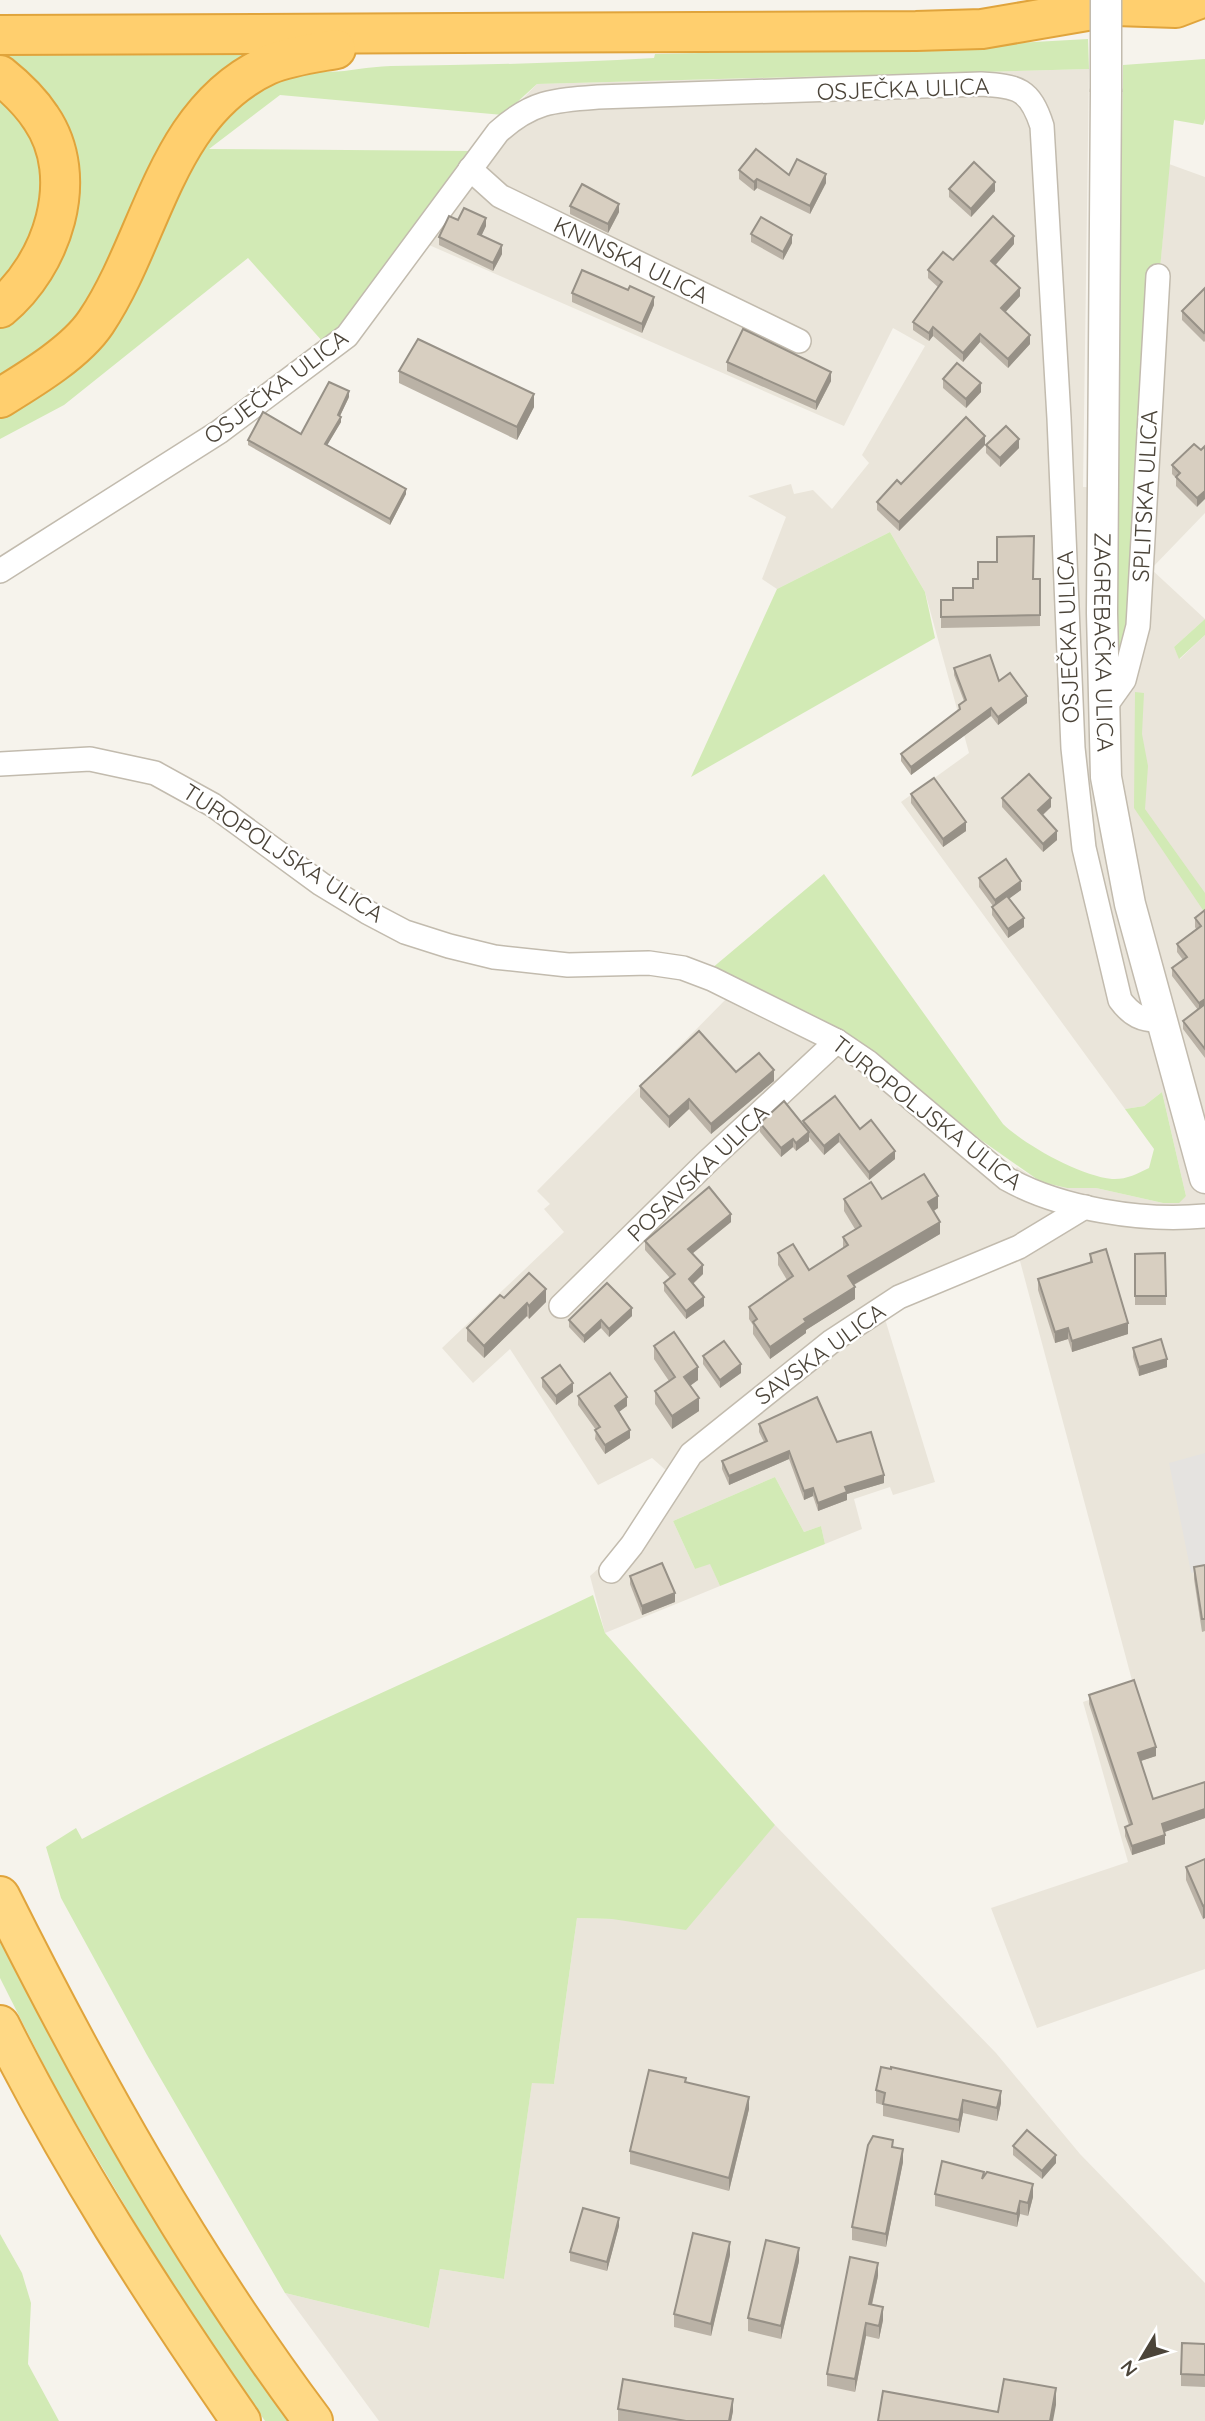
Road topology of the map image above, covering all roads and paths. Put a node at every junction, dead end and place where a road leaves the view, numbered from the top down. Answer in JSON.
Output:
{"nodes":[{"id":1,"x":1107,"y":0,"type":"edge"},
{"id":2,"x":1197,"y":0,"type":"edge"},
{"id":3,"x":371,"y":33,"type":"junction"},
{"id":4,"x":0,"y":35,"type":"edge"},
{"id":5,"x":0,"y":75,"type":"edge"},
{"id":6,"x":470,"y":169,"type":"junction"},
{"id":7,"x":1158,"y":276,"type":"dead end"},
{"id":8,"x":0,"y":308,"type":"edge"},
{"id":9,"x":799,"y":341,"type":"dead end"},
{"id":10,"x":0,"y":398,"type":"edge"},
{"id":11,"x":0,"y":571,"type":"edge"},
{"id":12,"x":1104,"y":708,"type":"junction"},
{"id":13,"x":0,"y":764,"type":"edge"},
{"id":14,"x":1161,"y":1020,"type":"junction"},
{"id":15,"x":837,"y":1041,"type":"junction"},
{"id":16,"x":1205,"y":1178,"type":"edge"},
{"id":17,"x":1085,"y":1207,"type":"junction"},
{"id":18,"x":1205,"y":1216,"type":"edge"},
{"id":19,"x":561,"y":1306,"type":"dead end"},
{"id":20,"x":611,"y":1571,"type":"dead end"},
{"id":21,"x":0,"y":1896,"type":"edge"},
{"id":22,"x":0,"y":2025,"type":"edge"},
{"id":23,"x":241,"y":2421,"type":"edge"},
{"id":24,"x":313,"y":2421,"type":"edge"}],
"edges":[{"from":1,"to":12,"type":"street","name":"ZAGREBAČKA ULICA","bridge":true},
{"from":2,"to":3,"type":"highway"},
{"from":3,"to":4,"type":"highway"},
{"from":3,"to":10,"type":"highway"},
{"from":5,"to":8,"type":"highway"},
{"from":6,"to":9,"type":"street","name":"KNINSKA ULICA"},
{"from":6,"to":11,"type":"street","name":"OSJEČKA ULICA"},
{"from":6,"to":14,"type":"street","name":"OSJEČKA ULICA"},
{"from":7,"to":12,"type":"street","name":"SPLITSKA ULICA"},
{"from":12,"to":14,"type":"street","name":"ZAGREBAČKA ULICA"},
{"from":13,"to":15,"type":"street","name":"TUROPOLJSKA ULICA"},
{"from":14,"to":16,"type":"street","name":"ZAGREBAČKA ULICA"},
{"from":15,"to":17,"type":"street","name":"TUROPOLJSKA ULICA"},
{"from":15,"to":19,"type":"street","name":"POSAVSKA ULICA"},
{"from":17,"to":18,"type":"street","name":"TUROPOLJSKA ULICA"},
{"from":17,"to":20,"type":"street","name":"SAVSKA ULICA"},
{"from":21,"to":24,"type":"highway"},
{"from":22,"to":23,"type":"highway"}]}
